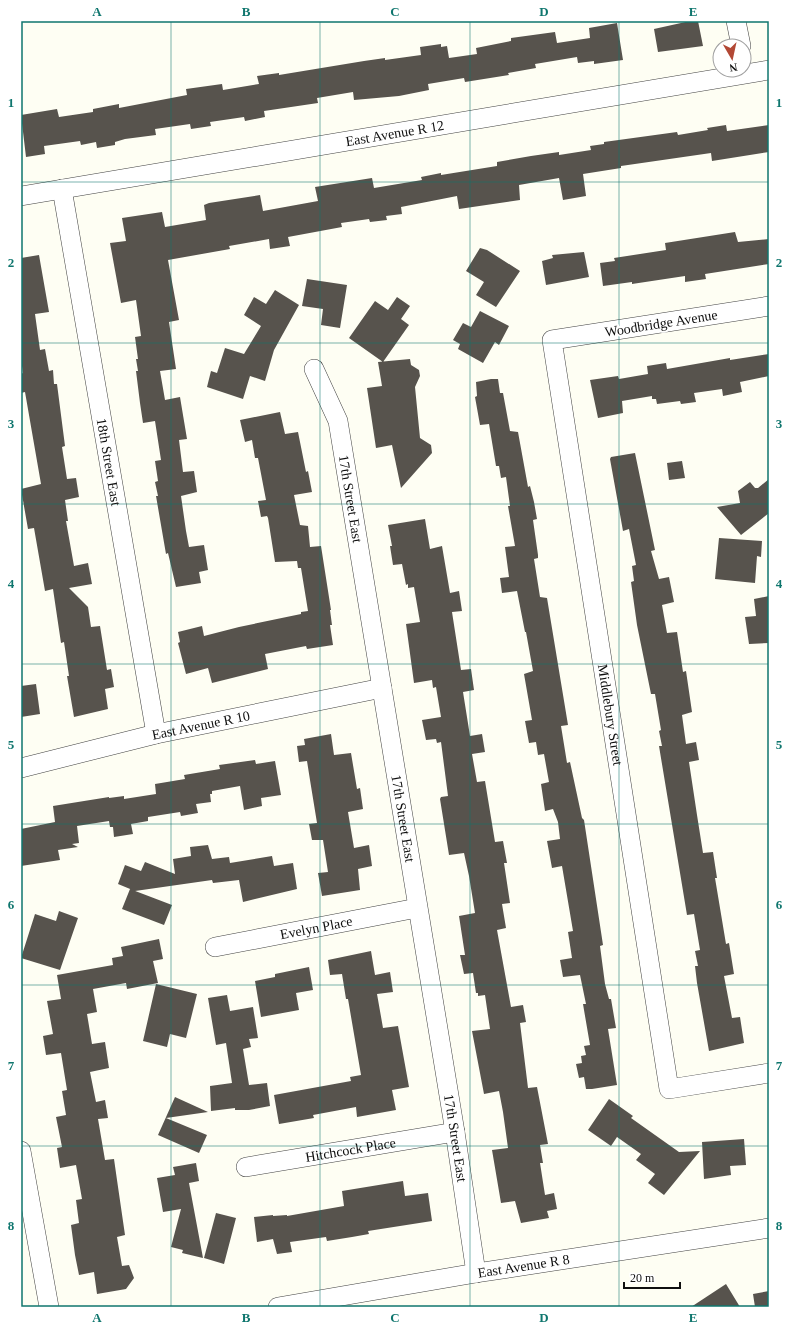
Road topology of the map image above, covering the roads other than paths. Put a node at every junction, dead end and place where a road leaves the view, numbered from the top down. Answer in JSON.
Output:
{"nodes":[{"id":1,"x":736,"y":21,"type":"edge"},
{"id":2,"x":739,"y":38,"type":"edge"},
{"id":3,"x":752,"y":68,"type":"edge"},
{"id":4,"x":769,"y":70,"type":"edge"},
{"id":5,"x":712,"y":73,"type":"edge"},
{"id":6,"x":62,"y":189,"type":"junction"},
{"id":7,"x":21,"y":196,"type":"edge"},
{"id":8,"x":769,"y":306,"type":"edge"},
{"id":9,"x":552,"y":340,"type":"joint"},
{"id":10,"x":314,"y":369,"type":"dead end"},
{"id":11,"x":382,"y":688,"type":"junction"},
{"id":12,"x":156,"y":734,"type":"junction"},
{"id":13,"x":21,"y":768,"type":"edge"},
{"id":14,"x":417,"y":908,"type":"junction"},
{"id":15,"x":215,"y":947,"type":"dead end"},
{"id":16,"x":769,"y":1073,"type":"edge"},
{"id":17,"x":455,"y":1132,"type":"junction"},
{"id":18,"x":21,"y":1151,"type":"edge"},
{"id":19,"x":246,"y":1167,"type":"dead end"},
{"id":20,"x":769,"y":1228,"type":"edge"},
{"id":21,"x":476,"y":1273,"type":"junction"},
{"id":22,"x":49,"y":1307,"type":"edge"},
{"id":23,"x":278,"y":1307,"type":"edge"}],
"edges":[{"from":1,"to":2,"type":"street"},
{"from":3,"to":4,"type":"street","name":"East Avenue R 12"},
{"from":5,"to":6,"type":"street","name":"East Avenue R 12"},
{"from":6,"to":7,"type":"street","name":"East Avenue R 12"},
{"from":6,"to":12,"type":"street","name":"18th Street East"},
{"from":8,"to":9,"type":"street","name":"Woodbridge Avenue"},
{"from":9,"to":16,"type":"street","name":"Middlebury Street"},
{"from":10,"to":11,"type":"street","name":"17th Street East"},
{"from":11,"to":12,"type":"street","name":"East Avenue R 10"},
{"from":11,"to":14,"type":"street","name":"17th Street East"},
{"from":12,"to":13,"type":"street","name":"East Avenue R 10"},
{"from":14,"to":15,"type":"street","name":"Evelyn Place"},
{"from":14,"to":17,"type":"street","name":"17th Street East"},
{"from":17,"to":19,"type":"street","name":"Hitchcock Place"},
{"from":17,"to":21,"type":"street","name":"17th Street East"},
{"from":18,"to":22,"type":"street"},
{"from":20,"to":21,"type":"street","name":"East Avenue R 8"},
{"from":21,"to":23,"type":"street","name":"East Avenue R 8"}]}
